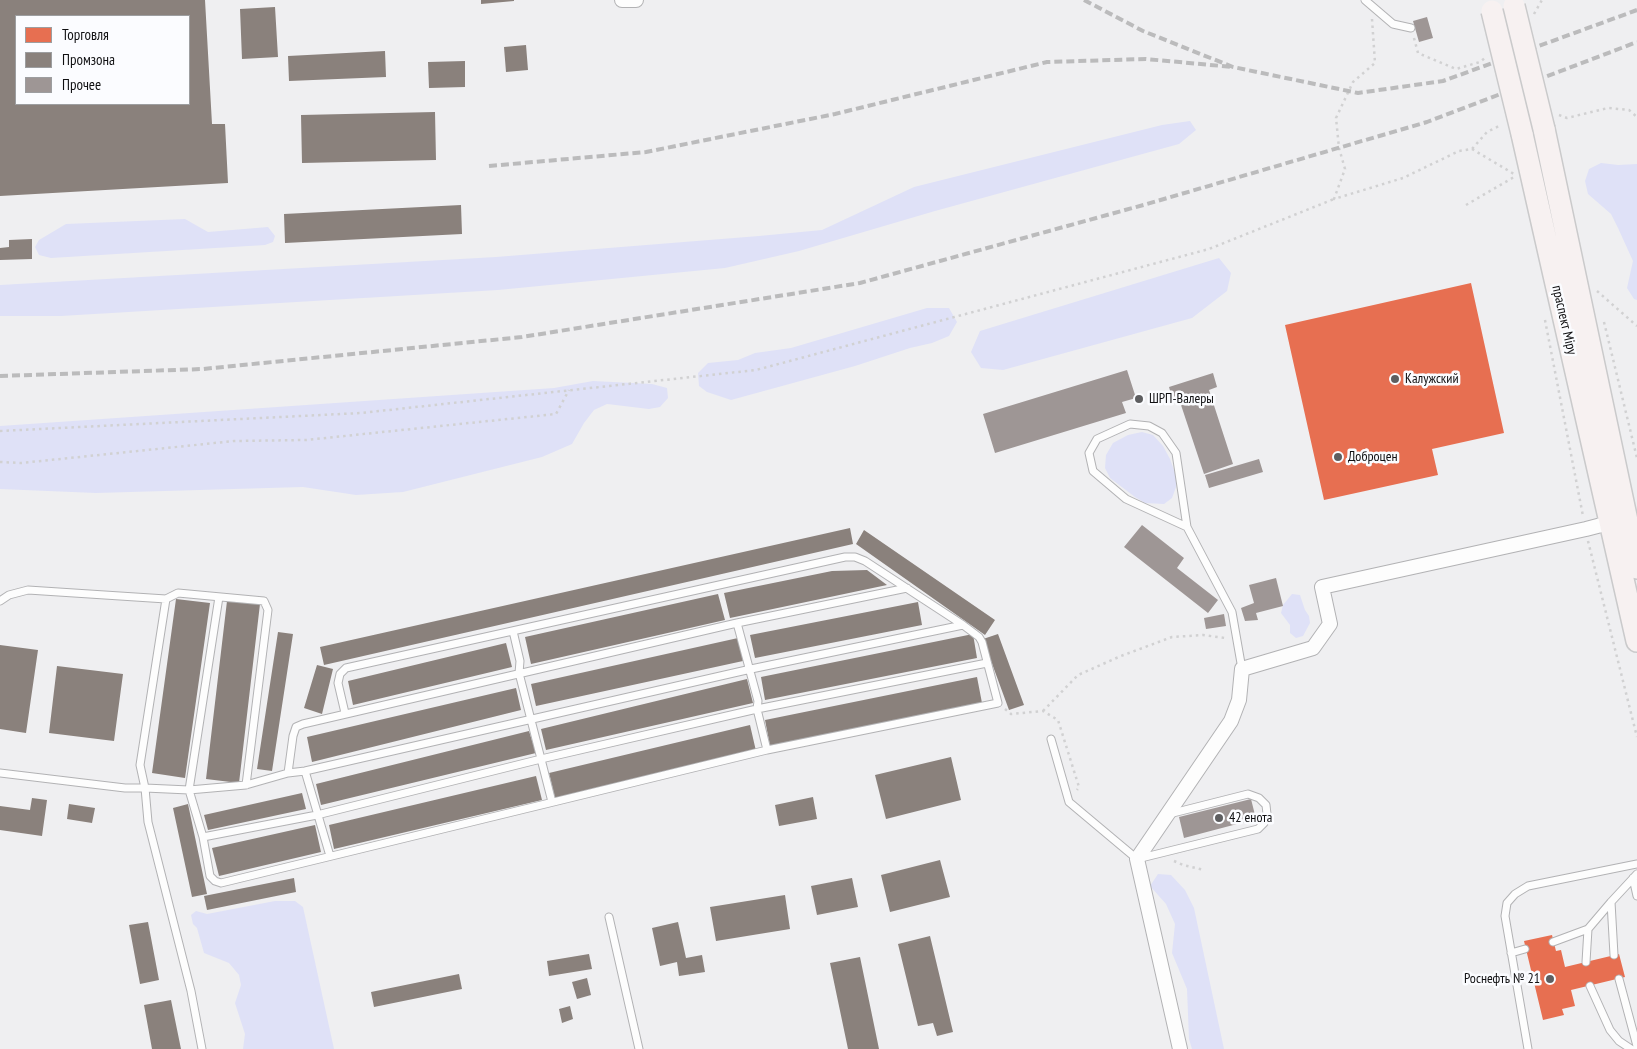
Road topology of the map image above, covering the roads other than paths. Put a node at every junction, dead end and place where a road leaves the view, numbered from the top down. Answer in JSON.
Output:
{"nodes":[{"id":1,"x":622,"y":0,"type":"edge"},
{"id":2,"x":636,"y":0,"type":"edge"},
{"id":3,"x":1368,"y":2,"type":"edge"},
{"id":4,"x":1491,"y":6,"type":"edge"},
{"id":5,"x":1520,"y":8,"type":"edge"},
{"id":6,"x":1411,"y":28,"type":"road end"},
{"id":7,"x":1609,"y":523,"type":"junction"},
{"id":8,"x":1188,"y":527,"type":"junction"},
{"id":9,"x":1637,"y":568,"type":"edge"},
{"id":10,"x":907,"y":588,"type":"junction"},
{"id":11,"x":219,"y":597,"type":"junction"},
{"id":12,"x":166,"y":599,"type":"junction"},
{"id":13,"x":0,"y":601,"type":"edge"},
{"id":14,"x":737,"y":623,"type":"junction"},
{"id":15,"x":963,"y":625,"type":"junction"},
{"id":16,"x":513,"y":630,"type":"junction"},
{"id":17,"x":1637,"y":641,"type":"edge"},
{"id":18,"x":987,"y":663,"type":"junction"},
{"id":19,"x":750,"y":669,"type":"junction"},
{"id":20,"x":1242,"y":669,"type":"junction"},
{"id":21,"x":519,"y":673,"type":"junction"},
{"id":22,"x":757,"y":709,"type":"junction"},
{"id":23,"x":345,"y":713,"type":"junction"},
{"id":24,"x":530,"y":719,"type":"junction"},
{"id":25,"x":1051,"y":739,"type":"dead end"},
{"id":26,"x":767,"y":750,"type":"junction"},
{"id":27,"x":541,"y":760,"type":"junction"},
{"id":28,"x":305,"y":771,"type":"junction"},
{"id":29,"x":0,"y":773,"type":"edge"},
{"id":30,"x":288,"y":773,"type":"junction"},
{"id":31,"x":246,"y":785,"type":"junction"},
{"id":32,"x":144,"y":788,"type":"junction"},
{"id":33,"x":190,"y":790,"type":"junction"},
{"id":34,"x":552,"y":802,"type":"junction"},
{"id":35,"x":317,"y":815,"type":"junction"},
{"id":36,"x":1166,"y":815,"type":"junction"},
{"id":37,"x":203,"y":837,"type":"junction"},
{"id":38,"x":330,"y":856,"type":"junction"},
{"id":39,"x":1137,"y":859,"type":"junction"},
{"id":40,"x":1637,"y":864,"type":"edge"},
{"id":41,"x":1635,"y":876,"type":"edge"},
{"id":42,"x":1637,"y":896,"type":"edge"},
{"id":43,"x":1610,"y":902,"type":"junction"},
{"id":44,"x":609,"y":917,"type":"dead end"},
{"id":45,"x":1588,"y":929,"type":"junction"},
{"id":46,"x":1553,"y":942,"type":"dead end"},
{"id":47,"x":1526,"y":949,"type":"dead end"},
{"id":48,"x":1511,"y":953,"type":"junction"},
{"id":49,"x":1614,"y":955,"type":"dead end"},
{"id":50,"x":1586,"y":962,"type":"dead end"},
{"id":51,"x":1619,"y":979,"type":"dead end"},
{"id":52,"x":1590,"y":986,"type":"dead end"},
{"id":53,"x":1637,"y":1046,"type":"edge"},
{"id":54,"x":202,"y":1049,"type":"edge"},
{"id":55,"x":639,"y":1049,"type":"edge"},
{"id":56,"x":1180,"y":1049,"type":"edge"},
{"id":57,"x":1528,"y":1049,"type":"edge"},
{"id":58,"x":1631,"y":1049,"type":"edge"}],
"edges":[{"from":1,"to":2,"type":"street"},
{"from":3,"to":6,"type":"lane"},
{"from":4,"to":7,"type":"main road","name":"праспект Міру","bridge":true},
{"from":5,"to":9,"type":"main road","name":"праспект Міру","bridge":true},
{"from":7,"to":17,"type":"main road","name":"праспект Міру"},
{"from":7,"to":20,"type":"street"},
{"from":8,"to":8,"type":"lane"},
{"from":8,"to":20,"type":"lane"},
{"from":10,"to":14,"type":"lane"},
{"from":10,"to":15,"type":"lane"},
{"from":10,"to":16,"type":"lane"},
{"from":11,"to":12,"type":"lane"},
{"from":11,"to":31,"type":"lane"},
{"from":11,"to":33,"type":"lane"},
{"from":12,"to":13,"type":"lane"},
{"from":12,"to":32,"type":"lane"},
{"from":14,"to":19,"type":"lane"},
{"from":14,"to":21,"type":"lane"},
{"from":15,"to":18,"type":"lane"},
{"from":15,"to":19,"type":"lane"},
{"from":16,"to":21,"type":"lane"},
{"from":16,"to":23,"type":"lane"},
{"from":18,"to":22,"type":"lane"},
{"from":18,"to":26,"type":"lane"},
{"from":19,"to":22,"type":"lane"},
{"from":19,"to":24,"type":"lane"},
{"from":20,"to":36,"type":"street"},
{"from":21,"to":23,"type":"lane"},
{"from":21,"to":24,"type":"lane"},
{"from":22,"to":26,"type":"lane"},
{"from":22,"to":27,"type":"lane"},
{"from":23,"to":30,"type":"lane"},
{"from":24,"to":27,"type":"lane"},
{"from":24,"to":28,"type":"lane"},
{"from":25,"to":39,"type":"lane"},
{"from":26,"to":34,"type":"lane"},
{"from":27,"to":34,"type":"lane"},
{"from":27,"to":35,"type":"lane"},
{"from":28,"to":30,"type":"lane"},
{"from":28,"to":35,"type":"lane"},
{"from":29,"to":32,"type":"lane"},
{"from":30,"to":31,"type":"lane"},
{"from":31,"to":33,"type":"lane"},
{"from":32,"to":33,"type":"lane"},
{"from":32,"to":54,"type":"lane"},
{"from":33,"to":37,"type":"lane"},
{"from":34,"to":38,"type":"lane"},
{"from":35,"to":37,"type":"lane"},
{"from":35,"to":38,"type":"lane"},
{"from":36,"to":39,"type":"street"},
{"from":36,"to":39,"type":"lane"},
{"from":37,"to":38,"type":"lane"},
{"from":39,"to":56,"type":"street"},
{"from":40,"to":48,"type":"lane"},
{"from":41,"to":42,"type":"lane"},
{"from":41,"to":43,"type":"lane"},
{"from":43,"to":45,"type":"lane"},
{"from":43,"to":49,"type":"lane"},
{"from":44,"to":55,"type":"lane"},
{"from":45,"to":46,"type":"lane"},
{"from":45,"to":50,"type":"lane"},
{"from":47,"to":48,"type":"lane"},
{"from":48,"to":57,"type":"lane"},
{"from":51,"to":53,"type":"lane"},
{"from":52,"to":58,"type":"lane"}]}
